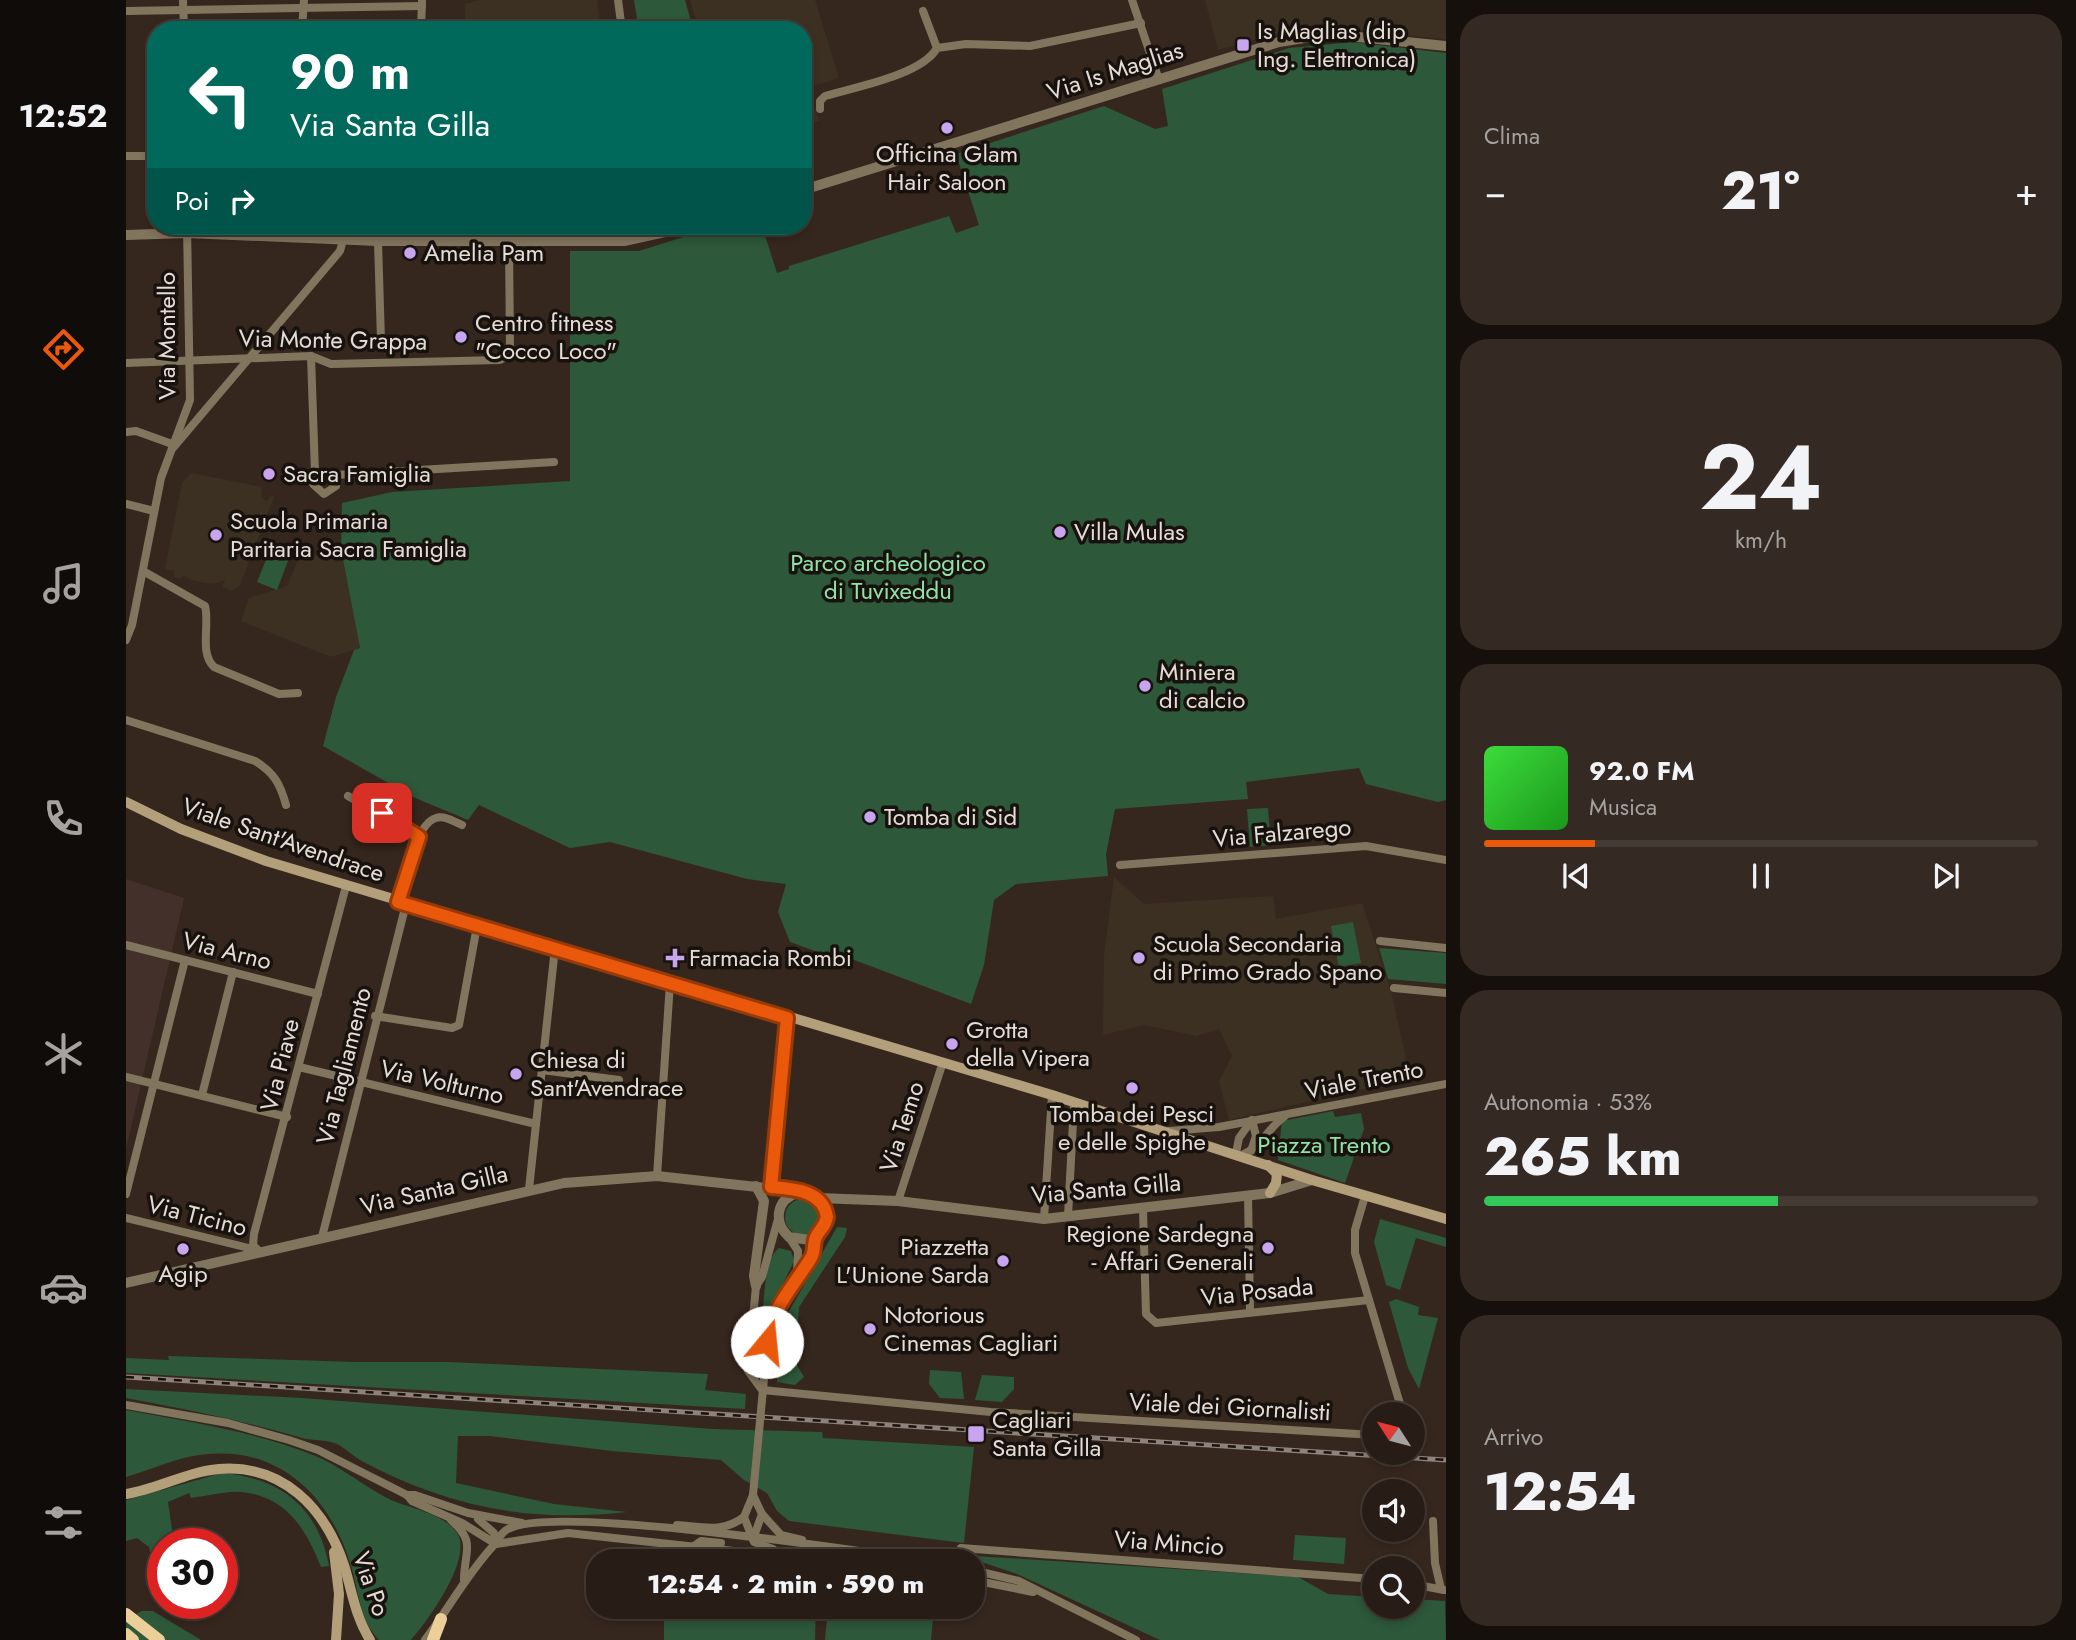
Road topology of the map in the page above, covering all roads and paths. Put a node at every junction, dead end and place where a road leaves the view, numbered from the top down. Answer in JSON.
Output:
{"nodes":[{"id":1,"x":304,"y":0,"type":"edge"},
{"id":2,"x":618,"y":0,"type":"edge"},
{"id":3,"x":1132,"y":0,"type":"edge"},
{"id":4,"x":422,"y":3,"type":"edge"},
{"id":5,"x":184,"y":5,"type":"edge"},
{"id":6,"x":303,"y":10,"type":"junction"},
{"id":7,"x":126,"y":11,"type":"edge"},
{"id":8,"x":923,"y":11,"type":"dead end"},
{"id":9,"x":302,"y":21,"type":"edge"},
{"id":10,"x":421,"y":21,"type":"edge"},
{"id":11,"x":621,"y":21,"type":"edge"},
{"id":12,"x":1141,"y":23,"type":"junction"},
{"id":13,"x":1446,"y":46,"type":"edge"},
{"id":14,"x":937,"y":48,"type":"junction"},
{"id":15,"x":1159,"y":80,"type":"junction"},
{"id":16,"x":820,"y":109,"type":"dead end"},
{"id":17,"x":126,"y":156,"type":"edge"},
{"id":18,"x":147,"y":156,"type":"edge"},
{"id":19,"x":812,"y":187,"type":"edge"},
{"id":20,"x":147,"y":233,"type":"edge"},
{"id":21,"x":126,"y":235,"type":"edge"},
{"id":22,"x":187,"y":235,"type":"edge"},
{"id":23,"x":272,"y":235,"type":"edge"},
{"id":24,"x":532,"y":235,"type":"edge"},
{"id":25,"x":654,"y":235,"type":"edge"},
{"id":26,"x":343,"y":240,"type":"junction"},
{"id":27,"x":378,"y":241,"type":"junction"},
{"id":28,"x":532,"y":241,"type":"junction"},
{"id":29,"x":509,"y":242,"type":"junction"},
{"id":30,"x":381,"y":341,"type":"dead end"},
{"id":31,"x":311,"y":356,"type":"junction"},
{"id":32,"x":253,"y":357,"type":"junction"},
{"id":33,"x":187,"y":359,"type":"junction"},
{"id":34,"x":126,"y":363,"type":"edge"},
{"id":35,"x":126,"y":432,"type":"edge"},
{"id":36,"x":171,"y":447,"type":"junction"},
{"id":37,"x":554,"y":462,"type":"dead end"},
{"id":38,"x":315,"y":473,"type":"junction"},
{"id":39,"x":336,"y":475,"type":"junction"},
{"id":40,"x":126,"y":504,"type":"edge"},
{"id":41,"x":154,"y":511,"type":"junction"},
{"id":42,"x":143,"y":571,"type":"junction"},
{"id":43,"x":126,"y":640,"type":"edge"},
{"id":44,"x":298,"y":693,"type":"dead end"},
{"id":45,"x":126,"y":720,"type":"edge"},
{"id":46,"x":348,"y":796,"type":"dead end"},
{"id":47,"x":126,"y":802,"type":"edge"},
{"id":48,"x":286,"y":804,"type":"dead end"},
{"id":49,"x":462,"y":825,"type":"dead end"},
{"id":50,"x":419,"y":837,"type":"junction"},
{"id":51,"x":1446,"y":860,"type":"edge"},
{"id":52,"x":1120,"y":864,"type":"dead end"},
{"id":53,"x":346,"y":886,"type":"junction"},
{"id":54,"x":402,"y":903,"type":"junction"},
{"id":55,"x":477,"y":926,"type":"junction"},
{"id":56,"x":1380,"y":941,"type":"dead end"},
{"id":57,"x":126,"y":945,"type":"edge"},
{"id":58,"x":555,"y":948,"type":"junction"},
{"id":59,"x":1446,"y":948,"type":"edge"},
{"id":60,"x":185,"y":960,"type":"junction"},
{"id":61,"x":233,"y":972,"type":"junction"},
{"id":62,"x":670,"y":983,"type":"junction"},
{"id":63,"x":1394,"y":988,"type":"dead end"},
{"id":64,"x":1446,"y":993,"type":"edge"},
{"id":65,"x":318,"y":994,"type":"junction"},
{"id":66,"x":375,"y":1016,"type":"junction"},
{"id":67,"x":787,"y":1018,"type":"junction"},
{"id":68,"x":942,"y":1065,"type":"junction"},
{"id":69,"x":299,"y":1067,"type":"junction"},
{"id":70,"x":542,"y":1070,"type":"junction"},
{"id":71,"x":126,"y":1077,"type":"edge"},
{"id":72,"x":619,"y":1080,"type":"dead end"},
{"id":73,"x":358,"y":1082,"type":"junction"},
{"id":74,"x":154,"y":1083,"type":"junction"},
{"id":75,"x":1446,"y":1084,"type":"edge"},
{"id":76,"x":202,"y":1096,"type":"junction"},
{"id":77,"x":1052,"y":1096,"type":"junction"},
{"id":78,"x":1074,"y":1102,"type":"junction"},
{"id":79,"x":1288,"y":1114,"type":"junction"},
{"id":80,"x":287,"y":1117,"type":"junction"},
{"id":81,"x":1252,"y":1120,"type":"junction"},
{"id":82,"x":536,"y":1124,"type":"junction"},
{"id":83,"x":1169,"y":1131,"type":"junction"},
{"id":84,"x":1243,"y":1153,"type":"junction"},
{"id":85,"x":1266,"y":1163,"type":"junction"},
{"id":86,"x":657,"y":1176,"type":"junction"},
{"id":87,"x":1312,"y":1180,"type":"junction"},
{"id":88,"x":756,"y":1186,"type":"junction"},
{"id":89,"x":771,"y":1187,"type":"junction"},
{"id":90,"x":529,"y":1189,"type":"junction"},
{"id":91,"x":803,"y":1192,"type":"junction"},
{"id":92,"x":1270,"y":1193,"type":"junction"},
{"id":93,"x":126,"y":1194,"type":"edge"},
{"id":94,"x":1248,"y":1195,"type":"junction"},
{"id":95,"x":1365,"y":1196,"type":"junction"},
{"id":96,"x":818,"y":1198,"type":"junction"},
{"id":97,"x":898,"y":1201,"type":"junction"},
{"id":98,"x":780,"y":1206,"type":"junction"},
{"id":99,"x":1143,"y":1209,"type":"junction"},
{"id":100,"x":1068,"y":1216,"type":"junction"},
{"id":101,"x":126,"y":1218,"type":"edge"},
{"id":102,"x":778,"y":1219,"type":"junction"},
{"id":103,"x":1044,"y":1219,"type":"junction"},
{"id":104,"x":1446,"y":1219,"type":"edge"},
{"id":105,"x":322,"y":1237,"type":"junction"},
{"id":106,"x":789,"y":1237,"type":"junction"},
{"id":107,"x":816,"y":1237,"type":"junction"},
{"id":108,"x":260,"y":1251,"type":"junction"},
{"id":109,"x":796,"y":1276,"type":"junction"},
{"id":110,"x":126,"y":1283,"type":"edge"},
{"id":111,"x":756,"y":1286,"type":"junction"},
{"id":112,"x":1369,"y":1300,"type":"junction"},
{"id":113,"x":1250,"y":1311,"type":"junction"},
{"id":114,"x":1399,"y":1402,"type":"edge"},
{"id":115,"x":126,"y":1405,"type":"edge"},
{"id":116,"x":1362,"y":1434,"type":"edge"},
{"id":117,"x":126,"y":1494,"type":"edge"},
{"id":118,"x":407,"y":1495,"type":"junction"},
{"id":119,"x":753,"y":1495,"type":"junction"},
{"id":120,"x":468,"y":1513,"type":"junction"},
{"id":121,"x":443,"y":1514,"type":"junction"},
{"id":122,"x":762,"y":1514,"type":"junction"},
{"id":123,"x":744,"y":1517,"type":"junction"},
{"id":124,"x":1433,"y":1521,"type":"dead end"},
{"id":125,"x":527,"y":1524,"type":"junction"},
{"id":126,"x":633,"y":1526,"type":"junction"},
{"id":127,"x":752,"y":1539,"type":"junction"},
{"id":128,"x":333,"y":1541,"type":"junction"},
{"id":129,"x":496,"y":1544,"type":"junction"},
{"id":130,"x":694,"y":1546,"type":"junction"},
{"id":131,"x":810,"y":1546,"type":"junction"},
{"id":132,"x":961,"y":1548,"type":"dead end"},
{"id":133,"x":721,"y":1549,"type":"edge"},
{"id":134,"x":774,"y":1549,"type":"edge"},
{"id":135,"x":833,"y":1549,"type":"edge"},
{"id":136,"x":985,"y":1573,"type":"edge"},
{"id":137,"x":1362,"y":1578,"type":"edge"},
{"id":138,"x":464,"y":1580,"type":"junction"},
{"id":139,"x":985,"y":1582,"type":"edge"},
{"id":140,"x":1425,"y":1587,"type":"edge"},
{"id":141,"x":1443,"y":1590,"type":"edge"},
{"id":142,"x":1043,"y":1594,"type":"junction"},
{"id":143,"x":126,"y":1614,"type":"edge"},
{"id":144,"x":441,"y":1619,"type":"junction"},
{"id":145,"x":126,"y":1634,"type":"edge"},
{"id":146,"x":133,"y":1640,"type":"edge"},
{"id":147,"x":159,"y":1640,"type":"edge"},
{"id":148,"x":335,"y":1640,"type":"edge"},
{"id":149,"x":370,"y":1640,"type":"edge"},
{"id":150,"x":425,"y":1640,"type":"edge"},
{"id":151,"x":433,"y":1640,"type":"edge"},
{"id":152,"x":1136,"y":1640,"type":"edge"}],
"edges":[{"from":1,"to":6,"type":"street"},
{"from":2,"to":11,"type":"street"},
{"from":3,"to":12,"type":"street"},
{"from":4,"to":6,"type":"street"},
{"from":4,"to":10,"type":"street"},
{"from":5,"to":6,"type":"street"},
{"from":5,"to":7,"type":"street"},
{"from":6,"to":9,"type":"street"},
{"from":8,"to":14,"type":"street"},
{"from":12,"to":14,"type":"street"},
{"from":12,"to":15,"type":"street"},
{"from":13,"to":15,"type":"street","name":"Via Is Maglias"},
{"from":14,"to":16,"type":"street"},
{"from":15,"to":19,"type":"street","name":"Via Is Maglias"},
{"from":17,"to":18,"type":"street"},
{"from":20,"to":21,"type":"street"},
{"from":22,"to":33,"type":"street","name":"Via Montello"},
{"from":23,"to":26,"type":"street"},
{"from":24,"to":28,"type":"street"},
{"from":25,"to":28,"type":"street"},
{"from":26,"to":27,"type":"street"},
{"from":26,"to":32,"type":"street"},
{"from":27,"to":29,"type":"street"},
{"from":27,"to":30,"type":"street"},
{"from":28,"to":29,"type":"street"},
{"from":29,"to":31,"type":"street","name":"Via Monte Grappa"},
{"from":31,"to":32,"type":"street","name":"Via Monte Grappa"},
{"from":31,"to":38,"type":"street"},
{"from":32,"to":33,"type":"street","name":"Via Monte Grappa"},
{"from":32,"to":36,"type":"street"},
{"from":33,"to":34,"type":"street","name":"Via Monte Grappa"},
{"from":33,"to":36,"type":"street","name":"Via Montello"},
{"from":35,"to":36,"type":"street"},
{"from":36,"to":41,"type":"street","name":"Via Montello"},
{"from":37,"to":39,"type":"street"},
{"from":38,"to":39,"type":"street"},
{"from":38,"to":39,"type":"street"},
{"from":40,"to":41,"type":"street"},
{"from":41,"to":42,"type":"street","name":"Via Montello"},
{"from":42,"to":43,"type":"street","name":"Via Montello"},
{"from":42,"to":44,"type":"street"},
{"from":45,"to":48,"type":"street"},
{"from":46,"to":50,"type":"street"},
{"from":47,"to":53,"type":"main road","name":"Viale Sant'Avendrace"},
{"from":49,"to":50,"type":"street"},
{"from":50,"to":54,"type":"street","name":"Via Tagliamento"},
{"from":51,"to":52,"type":"street","name":"Via Falzarego"},
{"from":53,"to":54,"type":"main road","name":"Viale Sant'Avendrace"},
{"from":53,"to":65,"type":"street","name":"Via Piave"},
{"from":54,"to":55,"type":"main road","name":"Viale Sant'Avendrace"},
{"from":54,"to":66,"type":"street","name":"Via Tagliamento"},
{"from":55,"to":58,"type":"main road","name":"Viale Sant'Avendrace"},
{"from":55,"to":66,"type":"street"},
{"from":56,"to":59,"type":"street"},
{"from":57,"to":60,"type":"street","name":"Via Arno"},
{"from":58,"to":62,"type":"main road","name":"Viale Sant'Avendrace"},
{"from":58,"to":70,"type":"street"},
{"from":60,"to":61,"type":"street","name":"Via Arno"},
{"from":60,"to":74,"type":"street"},
{"from":61,"to":65,"type":"street","name":"Via Arno"},
{"from":61,"to":76,"type":"street"},
{"from":62,"to":67,"type":"main road","name":"Viale Sant'Avendrace"},
{"from":62,"to":86,"type":"street"},
{"from":63,"to":64,"type":"street"},
{"from":65,"to":69,"type":"street","name":"Via Piave"},
{"from":66,"to":73,"type":"street","name":"Via Tagliamento"},
{"from":67,"to":68,"type":"main road","name":"Viale Sant'Avendrace"},
{"from":67,"to":89,"type":"street"},
{"from":68,"to":77,"type":"main road","name":"Viale Sant'Avendrace"},
{"from":68,"to":97,"type":"street","name":"Via Temo"},
{"from":69,"to":73,"type":"street","name":"Via Volturno"},
{"from":69,"to":80,"type":"street","name":"Via Piave"},
{"from":70,"to":72,"type":"street"},
{"from":70,"to":82,"type":"street"},
{"from":71,"to":74,"type":"street"},
{"from":73,"to":82,"type":"street","name":"Via Volturno"},
{"from":73,"to":105,"type":"street","name":"Via Tagliamento"},
{"from":74,"to":76,"type":"street"},
{"from":74,"to":93,"type":"street"},
{"from":75,"to":79,"type":"street","name":"Viale Trento"},
{"from":76,"to":80,"type":"street"},
{"from":77,"to":78,"type":"main road","name":"Viale Sant'Avendrace"},
{"from":77,"to":103,"type":"street"},
{"from":78,"to":83,"type":"main road","name":"Viale Sant'Avendrace"},
{"from":78,"to":100,"type":"street"},
{"from":79,"to":81,"type":"street","name":"Viale Trento"},
{"from":79,"to":84,"type":"street","name":"Viale Trento"},
{"from":80,"to":108,"type":"street","name":"Via Piave"},
{"from":81,"to":83,"type":"street","name":"Viale Trento"},
{"from":81,"to":84,"type":"street"},
{"from":81,"to":84,"type":"street"},
{"from":82,"to":90,"type":"street"},
{"from":83,"to":84,"type":"main road","name":"Viale Sant'Avendrace"},
{"from":84,"to":85,"type":"main road","name":"Viale Sant'Avendrace"},
{"from":85,"to":87,"type":"main road","name":"Viale Sant'Avendrace"},
{"from":85,"to":92,"type":"main road"},
{"from":86,"to":88,"type":"street","name":"Via Santa Gilla"},
{"from":86,"to":90,"type":"street","name":"Via Santa Gilla"},
{"from":87,"to":92,"type":"street","name":"Via Santa Gilla"},
{"from":87,"to":95,"type":"main road","name":"Viale Sant'Avendrace"},
{"from":88,"to":89,"type":"street","name":"Via Santa Gilla"},
{"from":88,"to":98,"type":"street"},
{"from":88,"to":111,"type":"street"},
{"from":89,"to":91,"type":"street","name":"Via Santa Gilla"},
{"from":90,"to":105,"type":"street","name":"Via Santa Gilla"},
{"from":91,"to":96,"type":"street","name":"Via Santa Gilla"},
{"from":91,"to":98,"type":"street"},
{"from":92,"to":94,"type":"street","name":"Via Santa Gilla"},
{"from":94,"to":99,"type":"street","name":"Via Santa Gilla"},
{"from":94,"to":113,"type":"street"},
{"from":95,"to":104,"type":"main road","name":"Viale Sant'Avendrace"},
{"from":95,"to":112,"type":"street"},
{"from":96,"to":97,"type":"street","name":"Via Santa Gilla"},
{"from":96,"to":107,"type":"street"},
{"from":97,"to":103,"type":"street","name":"Via Santa Gilla"},
{"from":98,"to":102,"type":"street"},
{"from":99,"to":100,"type":"street","name":"Via Santa Gilla"},
{"from":99,"to":113,"type":"street","name":"Via Posada"},
{"from":100,"to":103,"type":"street","name":"Via Santa Gilla"},
{"from":101,"to":108,"type":"street","name":"Via Ticino"},
{"from":102,"to":106,"type":"street"},
{"from":102,"to":111,"type":"street","name":"Viale dei Giornalisti"},
{"from":105,"to":108,"type":"street","name":"Via Santa Gilla"},
{"from":106,"to":107,"type":"street"},
{"from":106,"to":109,"type":"street"},
{"from":107,"to":109,"type":"street"},
{"from":108,"to":110,"type":"street","name":"Via Santa Gilla"},
{"from":109,"to":119,"type":"street","bridge":true},
{"from":111,"to":116,"type":"street","name":"Viale dei Giornalisti"},
{"from":112,"to":113,"type":"street","name":"Via Posada"},
{"from":112,"to":114,"type":"street"},
{"from":115,"to":118,"type":"street"},
{"from":117,"to":128,"type":"main road","name":"Via Po"},
{"from":118,"to":120,"type":"street"},
{"from":118,"to":121,"type":"street"},
{"from":119,"to":122,"type":"street"},
{"from":119,"to":123,"type":"street"},
{"from":120,"to":125,"type":"street"},
{"from":120,"to":129,"type":"street"},
{"from":121,"to":129,"type":"street"},
{"from":121,"to":138,"type":"street"},
{"from":122,"to":127,"type":"street"},
{"from":122,"to":131,"type":"street"},
{"from":123,"to":126,"type":"street"},
{"from":123,"to":127,"type":"street"},
{"from":124,"to":141,"type":"street"},
{"from":125,"to":126,"type":"street"},
{"from":125,"to":129,"type":"street"},
{"from":126,"to":127,"type":"street"},
{"from":127,"to":130,"type":"street"},
{"from":127,"to":131,"type":"street"},
{"from":127,"to":134,"type":"street"},
{"from":128,"to":148,"type":"main road","name":"Via Po"},
{"from":128,"to":149,"type":"main road","name":"Via Po"},
{"from":129,"to":130,"type":"street"},
{"from":129,"to":138,"type":"street"},
{"from":130,"to":133,"type":"street"},
{"from":131,"to":135,"type":"street"},
{"from":132,"to":137,"type":"street","name":"Via Mincio"},
{"from":136,"to":142,"type":"street"},
{"from":138,"to":144,"type":"street"},
{"from":139,"to":142,"type":"street"},
{"from":140,"to":141,"type":"street"},
{"from":142,"to":152,"type":"street"},
{"from":143,"to":147,"type":"highway"},
{"from":144,"to":150,"type":"street"},
{"from":144,"to":151,"type":"highway"},
{"from":145,"to":146,"type":"highway"}]}
